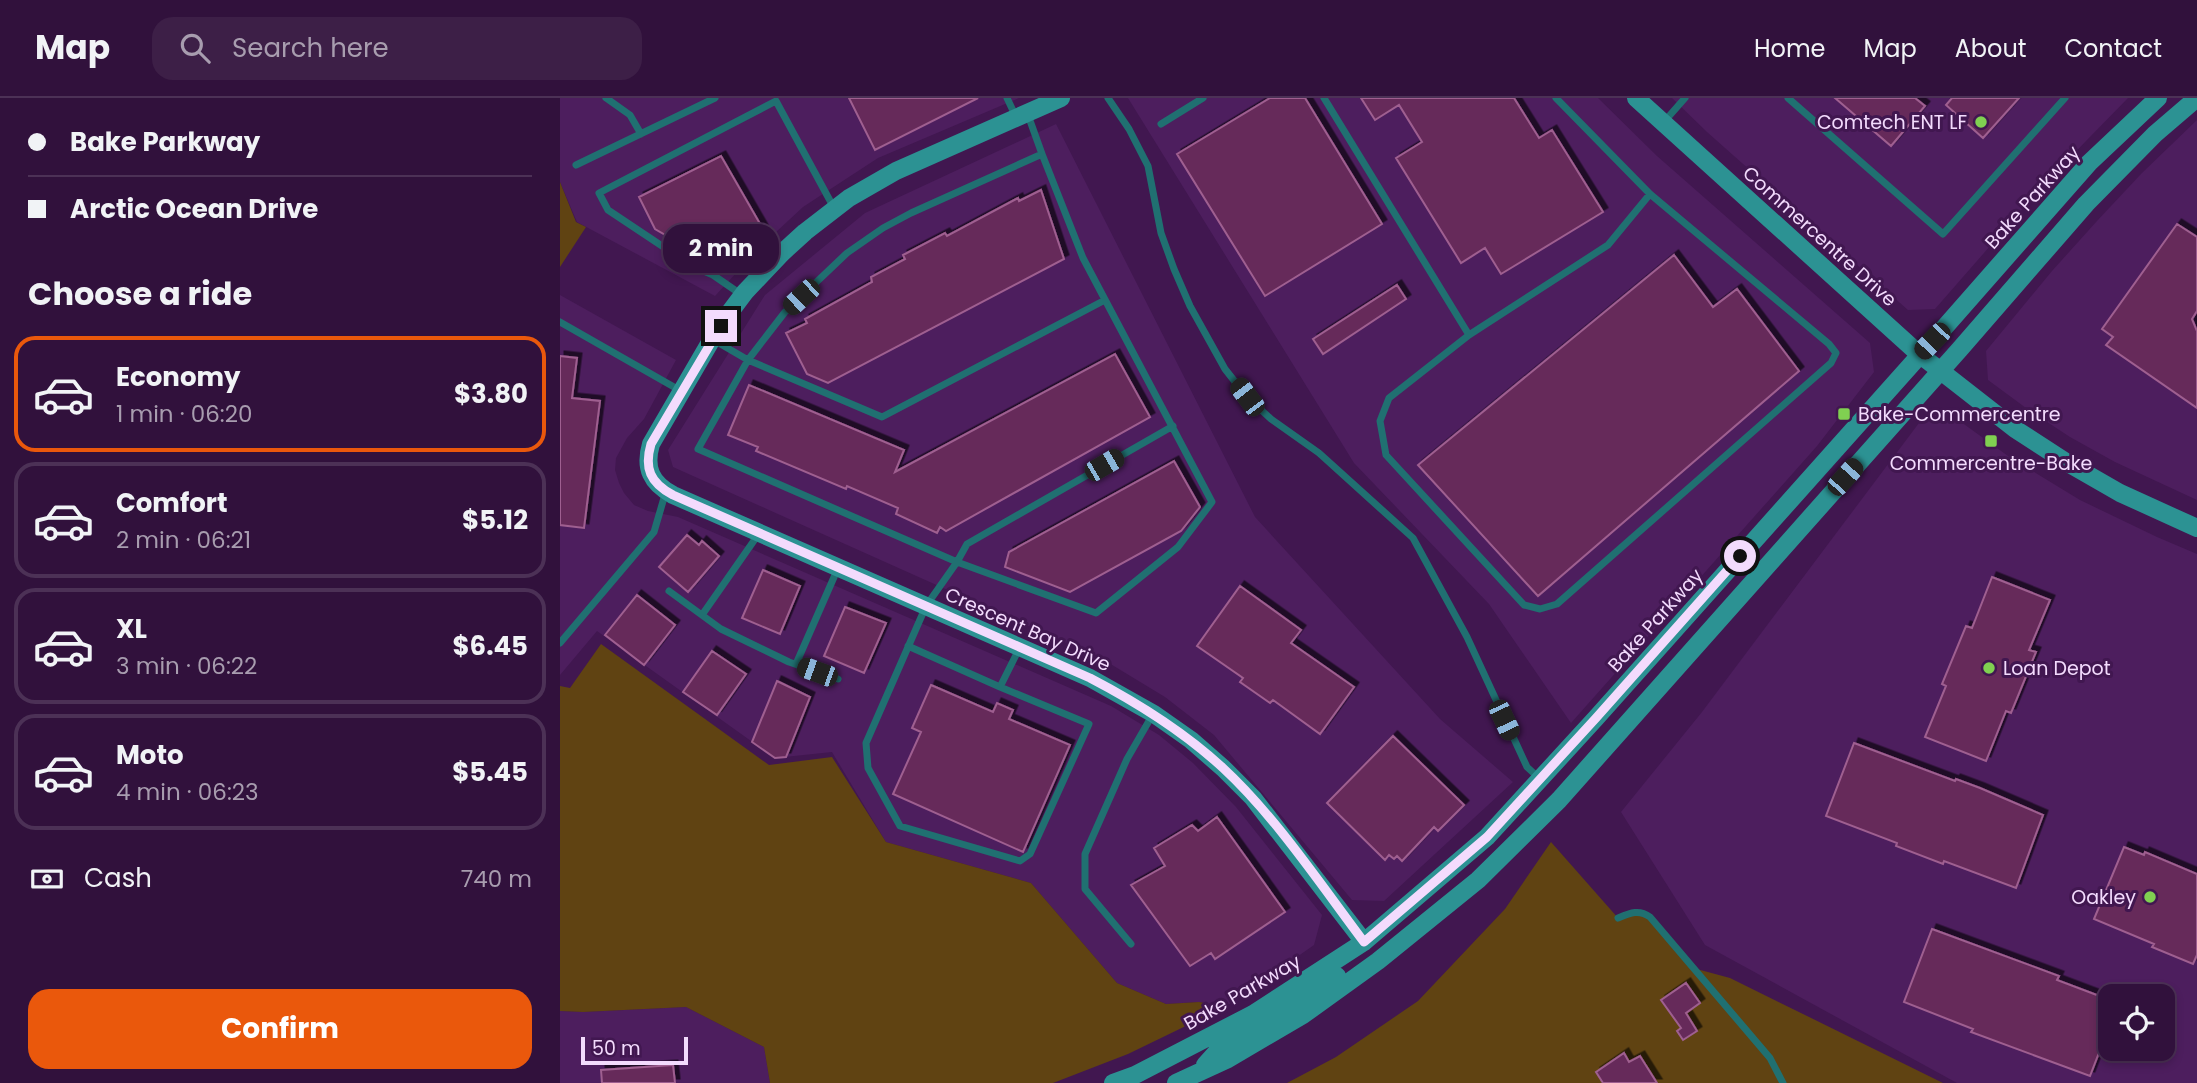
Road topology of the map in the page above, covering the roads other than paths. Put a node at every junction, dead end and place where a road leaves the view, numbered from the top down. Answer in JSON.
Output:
{"nodes":[{"id":1,"x":606,"y":98,"type":"edge"},
{"id":2,"x":715,"y":98,"type":"edge"},
{"id":3,"x":1007,"y":98,"type":"edge"},
{"id":4,"x":1061,"y":98,"type":"edge"},
{"id":5,"x":1108,"y":98,"type":"edge"},
{"id":6,"x":1203,"y":98,"type":"edge"},
{"id":7,"x":1324,"y":98,"type":"edge"},
{"id":8,"x":1556,"y":98,"type":"edge"},
{"id":9,"x":1685,"y":98,"type":"edge"},
{"id":10,"x":1787,"y":98,"type":"edge"},
{"id":11,"x":2064,"y":98,"type":"edge"},
{"id":12,"x":2158,"y":98,"type":"edge"},
{"id":13,"x":2197,"y":98,"type":"edge"},
{"id":14,"x":775,"y":100,"type":"edge"},
{"id":15,"x":1644,"y":101,"type":"edge"},
{"id":16,"x":1022,"y":115,"type":"junction"},
{"id":17,"x":1161,"y":124,"type":"dead end"},
{"id":18,"x":1662,"y":124,"type":"junction"},
{"id":19,"x":641,"y":134,"type":"junction"},
{"id":20,"x":1042,"y":154,"type":"junction"},
{"id":21,"x":576,"y":165,"type":"dead end"},
{"id":22,"x":1650,"y":194,"type":"junction"},
{"id":23,"x":835,"y":209,"type":"junction"},
{"id":24,"x":743,"y":295,"type":"junction"},
{"id":25,"x":1105,"y":300,"type":"junction"},
{"id":26,"x":560,"y":322,"type":"edge"},
{"id":27,"x":1469,"y":335,"type":"junction"},
{"id":28,"x":712,"y":339,"type":"junction"},
{"id":29,"x":1919,"y":354,"type":"junction"},
{"id":30,"x":748,"y":360,"type":"junction"},
{"id":31,"x":1940,"y":371,"type":"junction"},
{"id":32,"x":681,"y":392,"type":"junction"},
{"id":33,"x":1172,"y":426,"type":"junction"},
{"id":34,"x":670,"y":493,"type":"junction"},
{"id":35,"x":2197,"y":528,"type":"edge"},
{"id":36,"x":760,"y":532,"type":"junction"},
{"id":37,"x":957,"y":562,"type":"junction"},
{"id":38,"x":838,"y":567,"type":"junction"},
{"id":39,"x":669,"y":591,"type":"dead end"},
{"id":40,"x":926,"y":606,"type":"junction"},
{"id":41,"x":702,"y":615,"type":"junction"},
{"id":42,"x":560,"y":643,"type":"edge"},
{"id":43,"x":908,"y":646,"type":"junction"},
{"id":44,"x":1019,"y":647,"type":"junction"},
{"id":45,"x":796,"y":664,"type":"junction"},
{"id":46,"x":838,"y":680,"type":"dead end"},
{"id":47,"x":1000,"y":687,"type":"junction"},
{"id":48,"x":1154,"y":714,"type":"junction"},
{"id":49,"x":1540,"y":779,"type":"junction"},
{"id":50,"x":1618,"y":918,"type":"dead end"},
{"id":51,"x":1364,"y":942,"type":"junction"},
{"id":52,"x":1131,"y":944,"type":"dead end"},
{"id":53,"x":1199,"y":1072,"type":"junction"},
{"id":54,"x":1113,"y":1083,"type":"edge"},
{"id":55,"x":1176,"y":1083,"type":"edge"},
{"id":56,"x":1783,"y":1083,"type":"edge"}],
"edges":[{"from":1,"to":19,"type":"lane"},
{"from":2,"to":19,"type":"lane"},
{"from":3,"to":16,"type":"lane"},
{"from":4,"to":16,"type":"main road"},
{"from":5,"to":49,"type":"lane"},
{"from":6,"to":17,"type":"lane"},
{"from":7,"to":27,"type":"lane"},
{"from":8,"to":22,"type":"lane"},
{"from":9,"to":18,"type":"lane"},
{"from":10,"to":11,"type":"lane"},
{"from":12,"to":29,"type":"main road","name":"Bake Parkway"},
{"from":13,"to":31,"type":"main road"},
{"from":14,"to":23,"type":"lane"},
{"from":14,"to":24,"type":"lane"},
{"from":15,"to":18,"type":"main road","name":"Commercentre Drive"},
{"from":16,"to":20,"type":"lane"},
{"from":16,"to":23,"type":"main road"},
{"from":18,"to":29,"type":"main road","name":"Commercentre Drive"},
{"from":19,"to":21,"type":"lane"},
{"from":20,"to":25,"type":"lane"},
{"from":20,"to":30,"type":"lane"},
{"from":22,"to":27,"type":"lane"},
{"from":22,"to":27,"type":"lane"},
{"from":23,"to":24,"type":"main road"},
{"from":24,"to":28,"type":"main road"},
{"from":25,"to":30,"type":"lane"},
{"from":25,"to":33,"type":"lane"},
{"from":26,"to":32,"type":"lane"},
{"from":28,"to":30,"type":"lane"},
{"from":28,"to":32,"type":"main road"},
{"from":29,"to":31,"type":"main road","name":"Commercentre Drive"},
{"from":29,"to":49,"type":"main road","name":"Bake Parkway"},
{"from":30,"to":37,"type":"lane"},
{"from":31,"to":35,"type":"main road","name":"Commercentre Drive"},
{"from":31,"to":53,"type":"main road"},
{"from":32,"to":34,"type":"main road"},
{"from":33,"to":37,"type":"lane"},
{"from":33,"to":37,"type":"lane"},
{"from":34,"to":36,"type":"main road","name":"Crescent Bay Drive"},
{"from":34,"to":42,"type":"lane"},
{"from":36,"to":38,"type":"main road","name":"Crescent Bay Drive"},
{"from":36,"to":41,"type":"lane"},
{"from":37,"to":40,"type":"lane"},
{"from":38,"to":40,"type":"main road","name":"Crescent Bay Drive"},
{"from":38,"to":45,"type":"lane"},
{"from":39,"to":41,"type":"lane"},
{"from":40,"to":43,"type":"lane"},
{"from":40,"to":44,"type":"main road","name":"Crescent Bay Drive"},
{"from":41,"to":45,"type":"lane"},
{"from":43,"to":47,"type":"lane"},
{"from":43,"to":47,"type":"lane"},
{"from":44,"to":47,"type":"lane"},
{"from":44,"to":48,"type":"main road","name":"Crescent Bay Drive"},
{"from":45,"to":46,"type":"lane"},
{"from":48,"to":51,"type":"main road","name":"Crescent Bay Drive"},
{"from":48,"to":52,"type":"lane"},
{"from":49,"to":51,"type":"main road","name":"Bake Parkway"},
{"from":50,"to":56,"type":"lane"},
{"from":51,"to":53,"type":"main road"},
{"from":51,"to":54,"type":"main road","name":"Bake Parkway"},
{"from":53,"to":55,"type":"main road"}]}
